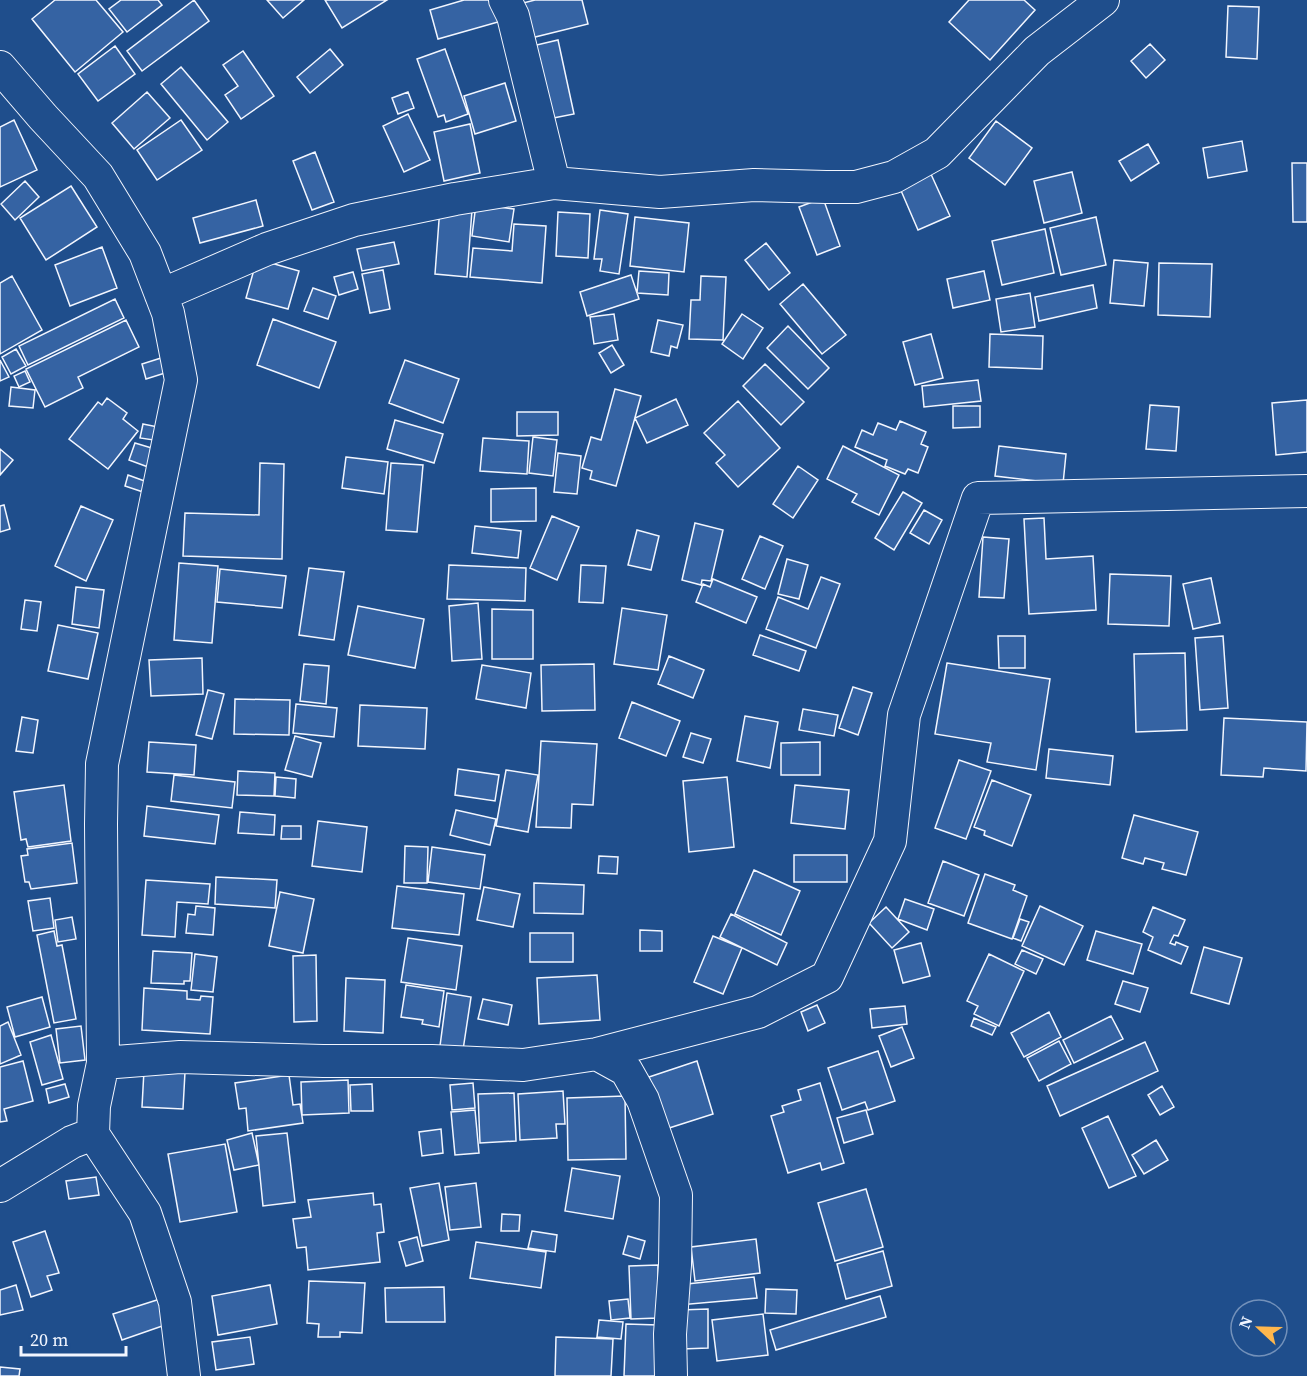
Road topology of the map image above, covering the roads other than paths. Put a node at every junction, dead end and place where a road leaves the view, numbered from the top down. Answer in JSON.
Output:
{"nodes":[{"id":1,"x":505,"y":0,"type":"edge"},
{"id":2,"x":1103,"y":0,"type":"edge"},
{"id":3,"x":0,"y":67,"type":"edge"},
{"id":4,"x":554,"y":183,"type":"junction"},
{"id":5,"x":161,"y":295,"type":"junction"},
{"id":6,"x":1307,"y":491,"type":"edge"},
{"id":7,"x":597,"y":1054,"type":"junction"},
{"id":8,"x":104,"y":1064,"type":"junction"},
{"id":9,"x":93,"y":1134,"type":"junction"},
{"id":10,"x":0,"y":1186,"type":"edge"},
{"id":11,"x":184,"y":1376,"type":"edge"},
{"id":12,"x":671,"y":1376,"type":"edge"}],
"edges":[{"from":1,"to":4,"type":"street"},
{"from":2,"to":4,"type":"street"},
{"from":3,"to":5,"type":"street"},
{"from":4,"to":5,"type":"street"},
{"from":5,"to":8,"type":"street"},
{"from":6,"to":7,"type":"street"},
{"from":7,"to":8,"type":"street"},
{"from":7,"to":12,"type":"street"},
{"from":8,"to":9,"type":"street"},
{"from":9,"to":10,"type":"street"},
{"from":9,"to":11,"type":"street"}]}
